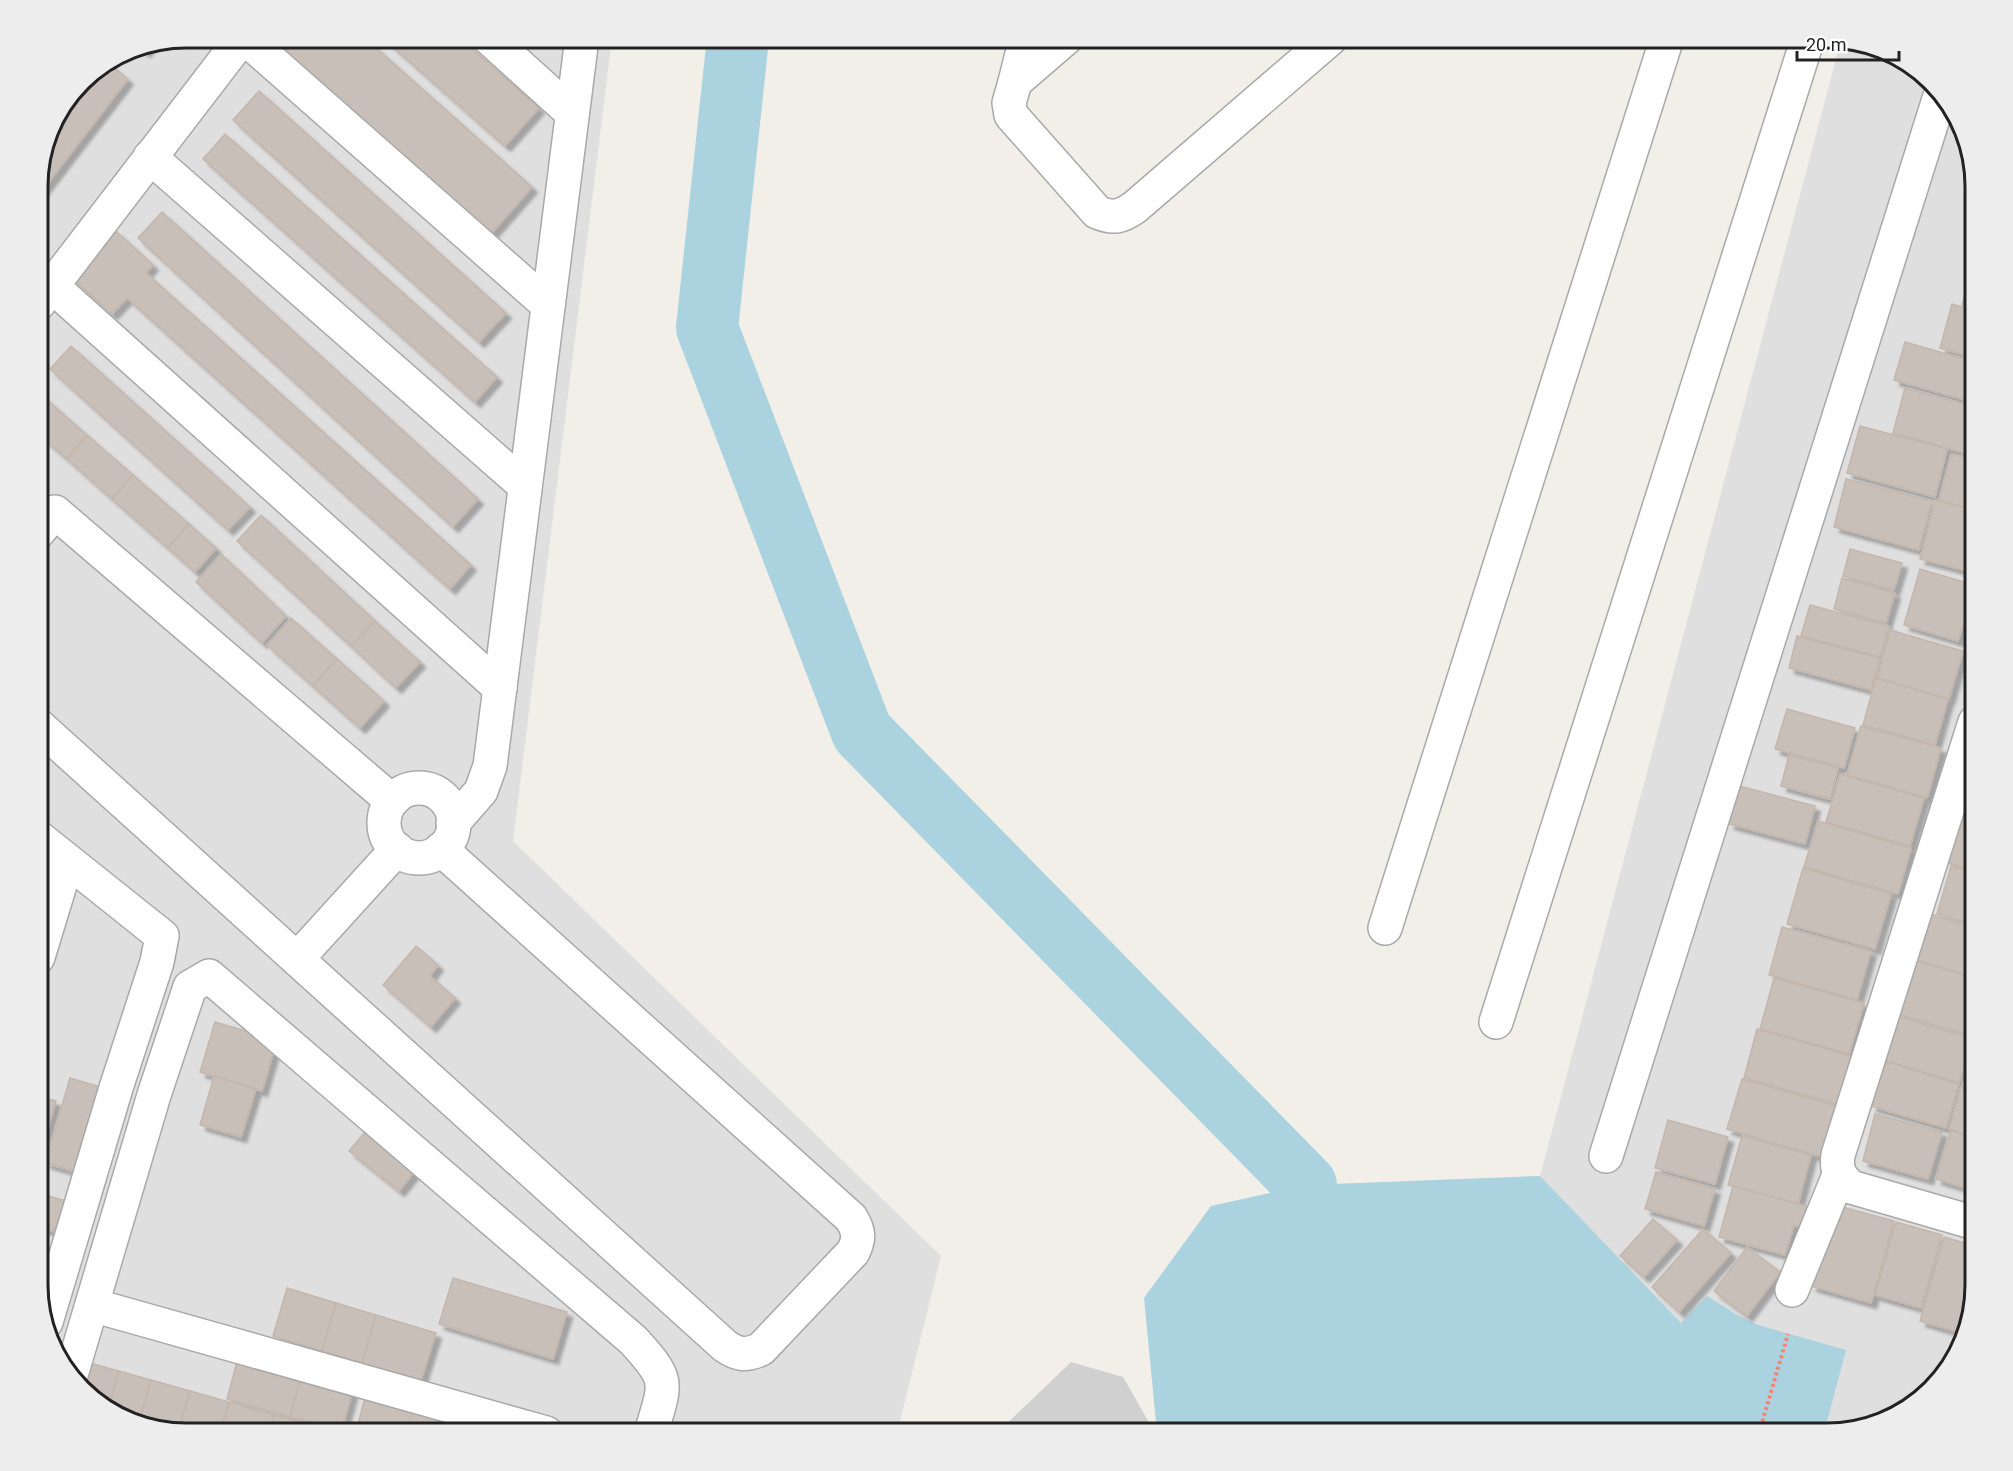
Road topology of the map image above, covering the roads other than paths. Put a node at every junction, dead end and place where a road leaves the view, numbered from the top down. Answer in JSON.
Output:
{"nodes":[{"id":1,"x":235,"y":48,"type":"edge"},
{"id":2,"x":254,"y":48,"type":"edge"},
{"id":3,"x":500,"y":48,"type":"edge"},
{"id":4,"x":581,"y":48,"type":"edge"},
{"id":5,"x":1024,"y":48,"type":"edge"},
{"id":6,"x":1054,"y":48,"type":"edge"},
{"id":7,"x":1319,"y":48,"type":"edge"},
{"id":8,"x":1664,"y":48,"type":"edge"},
{"id":9,"x":1805,"y":48,"type":"edge"},
{"id":10,"x":1015,"y":82,"type":"junction"},
{"id":11,"x":1938,"y":103,"type":"edge"},
{"id":12,"x":572,"y":113,"type":"junction"},
{"id":13,"x":150,"y":158,"type":"junction"},
{"id":14,"x":48,"y":291,"type":"edge"},
{"id":15,"x":48,"y":298,"type":"edge"},
{"id":16,"x":548,"y":305,"type":"junction"},
{"id":17,"x":525,"y":486,"type":"junction"},
{"id":18,"x":48,"y":517,"type":"edge"},
{"id":19,"x":500,"y":688,"type":"junction"},
{"id":20,"x":48,"y":734,"type":"edge"},
{"id":21,"x":1965,"y":757,"type":"edge"},
{"id":22,"x":392,"y":801,"type":"junction"},
{"id":23,"x":447,"y":836,"type":"junction"},
{"id":24,"x":48,"y":846,"type":"edge"},
{"id":25,"x":397,"y":849,"type":"junction"},
{"id":26,"x":67,"y":862,"type":"junction"},
{"id":27,"x":48,"y":924,"type":"edge"},
{"id":28,"x":1385,"y":928,"type":"dead end"},
{"id":29,"x":297,"y":959,"type":"junction"},
{"id":30,"x":1496,"y":1022,"type":"dead end"},
{"id":31,"x":1606,"y":1156,"type":"dead end"},
{"id":32,"x":1839,"y":1175,"type":"junction"},
{"id":33,"x":1965,"y":1220,"type":"edge"},
{"id":34,"x":1792,"y":1290,"type":"dead end"},
{"id":35,"x":92,"y":1305,"type":"junction"},
{"id":36,"x":50,"y":1308,"type":"edge"},
{"id":37,"x":74,"y":1366,"type":"edge"},
{"id":38,"x":507,"y":1423,"type":"edge"},
{"id":39,"x":654,"y":1423,"type":"edge"}],
"edges":[{"from":1,"to":13,"type":"street"},
{"from":2,"to":16,"type":"street"},
{"from":3,"to":12,"type":"street"},
{"from":4,"to":12,"type":"street"},
{"from":5,"to":10,"type":"street"},
{"from":6,"to":10,"type":"street"},
{"from":7,"to":10,"type":"street"},
{"from":8,"to":28,"type":"street"},
{"from":9,"to":30,"type":"street"},
{"from":11,"to":31,"type":"street"},
{"from":12,"to":16,"type":"street"},
{"from":13,"to":14,"type":"street"},
{"from":13,"to":17,"type":"street"},
{"from":15,"to":19,"type":"street"},
{"from":16,"to":17,"type":"street"},
{"from":17,"to":19,"type":"street"},
{"from":18,"to":22,"type":"street"},
{"from":19,"to":23,"type":"street"},
{"from":20,"to":29,"type":"street"},
{"from":21,"to":32,"type":"street"},
{"from":22,"to":23,"type":"street"},
{"from":22,"to":25,"type":"street"},
{"from":23,"to":25,"type":"street"},
{"from":23,"to":29,"type":"street"},
{"from":24,"to":26,"type":"street"},
{"from":25,"to":29,"type":"street"},
{"from":26,"to":27,"type":"street"},
{"from":26,"to":36,"type":"street"},
{"from":32,"to":33,"type":"street"},
{"from":32,"to":34,"type":"street"},
{"from":35,"to":37,"type":"street"},
{"from":35,"to":38,"type":"street"},
{"from":35,"to":39,"type":"street"}]}
